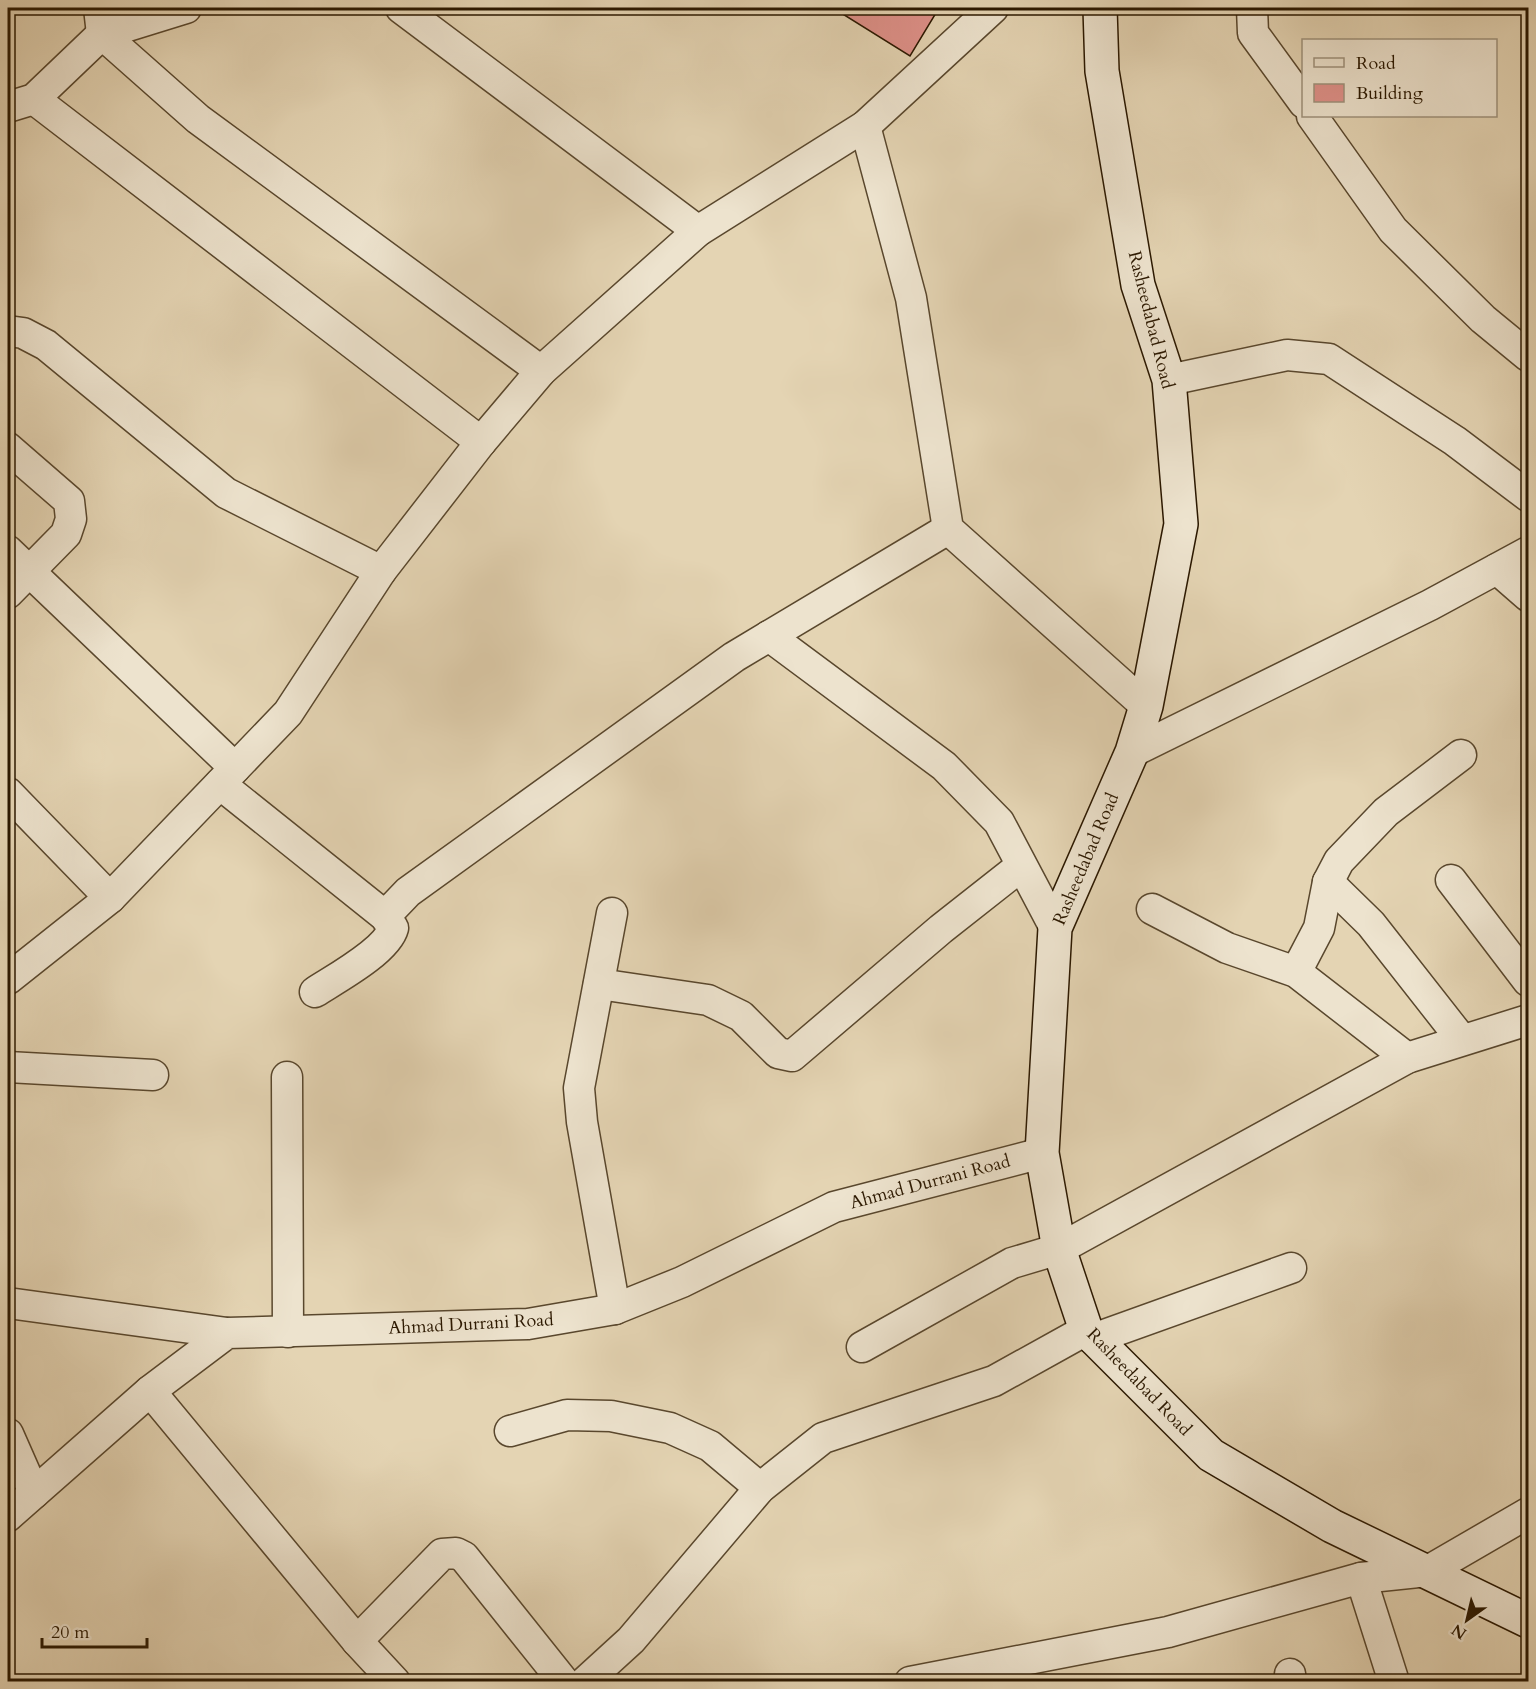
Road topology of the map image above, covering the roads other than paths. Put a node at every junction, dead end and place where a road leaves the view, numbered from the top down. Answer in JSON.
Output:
{"nodes":[{"id":1,"x":186,"y":8,"type":"edge"},
{"id":2,"x":401,"y":8,"type":"edge"},
{"id":3,"x":993,"y":8,"type":"edge"},
{"id":4,"x":1100,"y":8,"type":"edge"},
{"id":5,"x":1252,"y":8,"type":"edge"},
{"id":6,"x":100,"y":21,"type":"edge"},
{"id":7,"x":1302,"y":100,"type":"edge"},
{"id":8,"x":21,"y":103,"type":"edge"},
{"id":9,"x":1313,"y":117,"type":"edge"},
{"id":10,"x":865,"y":126,"type":"junction"},
{"id":11,"x":698,"y":231,"type":"junction"},
{"id":12,"x":8,"y":331,"type":"edge"},
{"id":13,"x":1528,"y":356,"type":"edge"},
{"id":14,"x":541,"y":371,"type":"junction"},
{"id":15,"x":1169,"y":380,"type":"junction"},
{"id":16,"x":481,"y":442,"type":"junction"},
{"id":17,"x":8,"y":448,"type":"edge"},
{"id":18,"x":1528,"y":496,"type":"edge"},
{"id":19,"x":948,"y":529,"type":"junction"},
{"id":20,"x":8,"y":551,"type":"edge"},
{"id":21,"x":1528,"y":552,"type":"edge"},
{"id":22,"x":1497,"y":569,"type":"junction"},
{"id":23,"x":30,"y":570,"type":"junction"},
{"id":24,"x":381,"y":571,"type":"junction"},
{"id":25,"x":8,"y":593,"type":"edge"},
{"id":26,"x":1528,"y":596,"type":"edge"},
{"id":27,"x":769,"y":636,"type":"junction"},
{"id":28,"x":1146,"y":706,"type":"junction"},
{"id":29,"x":1132,"y":752,"type":"junction"},
{"id":30,"x":1461,"y":755,"type":"dead end"},
{"id":31,"x":228,"y":776,"type":"junction"},
{"id":32,"x":8,"y":793,"type":"edge"},
{"id":33,"x":1021,"y":866,"type":"junction"},
{"id":34,"x":1450,"y":880,"type":"dead end"},
{"id":35,"x":1328,"y":882,"type":"junction"},
{"id":36,"x":110,"y":898,"type":"junction"},
{"id":37,"x":1152,"y":909,"type":"dead end"},
{"id":38,"x":612,"y":913,"type":"dead end"},
{"id":39,"x":385,"y":916,"type":"junction"},
{"id":40,"x":1055,"y":928,"type":"junction"},
{"id":41,"x":1296,"y":972,"type":"junction"},
{"id":42,"x":8,"y":979,"type":"edge"},
{"id":43,"x":1528,"y":981,"type":"edge"},
{"id":44,"x":599,"y":984,"type":"junction"},
{"id":45,"x":315,"y":992,"type":"dead end"},
{"id":46,"x":1528,"y":1020,"type":"edge"},
{"id":47,"x":1462,"y":1040,"type":"junction"},
{"id":48,"x":1407,"y":1058,"type":"junction"},
{"id":49,"x":8,"y":1067,"type":"edge"},
{"id":50,"x":153,"y":1075,"type":"dead end"},
{"id":51,"x":287,"y":1077,"type":"dead end"},
{"id":52,"x":1042,"y":1153,"type":"junction"},
{"id":53,"x":1059,"y":1249,"type":"junction"},
{"id":54,"x":1291,"y":1268,"type":"dead end"},
{"id":55,"x":8,"y":1303,"type":"edge"},
{"id":56,"x":615,"y":1309,"type":"junction"},
{"id":57,"x":288,"y":1332,"type":"junction"},
{"id":58,"x":227,"y":1333,"type":"junction"},
{"id":59,"x":1089,"y":1335,"type":"junction"},
{"id":60,"x":862,"y":1347,"type":"dead end"},
{"id":61,"x":150,"y":1391,"type":"junction"},
{"id":62,"x":510,"y":1431,"type":"dead end"},
{"id":63,"x":8,"y":1434,"type":"edge"},
{"id":64,"x":760,"y":1488,"type":"junction"},
{"id":65,"x":34,"y":1493,"type":"junction"},
{"id":66,"x":1528,"y":1513,"type":"edge"},
{"id":67,"x":8,"y":1516,"type":"edge"},
{"id":68,"x":1428,"y":1571,"type":"junction"},
{"id":69,"x":1361,"y":1578,"type":"junction"},
{"id":70,"x":1528,"y":1621,"type":"edge"},
{"id":71,"x":357,"y":1641,"type":"junction"},
{"id":72,"x":918,"y":1681,"type":"edge"},
{"id":73,"x":395,"y":1682,"type":"edge"},
{"id":74,"x":564,"y":1682,"type":"edge"},
{"id":75,"x":585,"y":1682,"type":"edge"},
{"id":76,"x":1394,"y":1682,"type":"edge"}],
"edges":[{"from":1,"to":6,"type":"street"},
{"from":2,"to":11,"type":"street"},
{"from":3,"to":10,"type":"street"},
{"from":4,"to":15,"type":"main road","name":"Rasheedabad Road"},
{"from":5,"to":7,"type":"street"},
{"from":6,"to":8,"type":"street"},
{"from":6,"to":14,"type":"street"},
{"from":8,"to":16,"type":"street"},
{"from":9,"to":13,"type":"street"},
{"from":10,"to":11,"type":"street"},
{"from":10,"to":19,"type":"street"},
{"from":11,"to":14,"type":"street"},
{"from":12,"to":24,"type":"street"},
{"from":14,"to":16,"type":"street"},
{"from":15,"to":18,"type":"street"},
{"from":15,"to":28,"type":"main road","name":"Rasheedabad Road"},
{"from":16,"to":24,"type":"street"},
{"from":17,"to":23,"type":"street"},
{"from":19,"to":27,"type":"street"},
{"from":19,"to":28,"type":"street"},
{"from":20,"to":23,"type":"street"},
{"from":21,"to":22,"type":"street"},
{"from":22,"to":26,"type":"street"},
{"from":22,"to":29,"type":"street"},
{"from":23,"to":25,"type":"street"},
{"from":23,"to":31,"type":"street"},
{"from":24,"to":31,"type":"street"},
{"from":27,"to":33,"type":"street"},
{"from":27,"to":39,"type":"street"},
{"from":28,"to":29,"type":"main road","name":"Rasheedabad Road"},
{"from":29,"to":40,"type":"main road","name":"Rasheedabad Road"},
{"from":30,"to":35,"type":"street"},
{"from":31,"to":36,"type":"street"},
{"from":31,"to":39,"type":"street"},
{"from":32,"to":36,"type":"street"},
{"from":33,"to":40,"type":"street"},
{"from":33,"to":44,"type":"street"},
{"from":34,"to":43,"type":"street"},
{"from":35,"to":41,"type":"street"},
{"from":35,"to":47,"type":"street"},
{"from":36,"to":42,"type":"street"},
{"from":37,"to":41,"type":"street"},
{"from":38,"to":44,"type":"street"},
{"from":39,"to":45,"type":"street"},
{"from":40,"to":52,"type":"main road","name":"Rasheedabad Road"},
{"from":41,"to":48,"type":"street"},
{"from":44,"to":56,"type":"street"},
{"from":46,"to":47,"type":"street"},
{"from":47,"to":48,"type":"street"},
{"from":48,"to":53,"type":"street"},
{"from":49,"to":50,"type":"street"},
{"from":51,"to":57,"type":"street"},
{"from":52,"to":53,"type":"main road","name":"Rasheedabad Road"},
{"from":52,"to":56,"type":"street","name":"Ahmad Durrani Road"},
{"from":53,"to":59,"type":"main road","name":"Rasheedabad Road"},
{"from":53,"to":60,"type":"street"},
{"from":54,"to":59,"type":"street"},
{"from":55,"to":58,"type":"street","name":"Ahmad Durrani Road"},
{"from":56,"to":57,"type":"street","name":"Ahmad Durrani Road"},
{"from":57,"to":58,"type":"street","name":"Ahmad Durrani Road"},
{"from":58,"to":61,"type":"street"},
{"from":59,"to":64,"type":"street"},
{"from":59,"to":68,"type":"main road","name":"Rasheedabad Road"},
{"from":61,"to":65,"type":"street"},
{"from":61,"to":71,"type":"street"},
{"from":62,"to":64,"type":"street"},
{"from":63,"to":65,"type":"street"},
{"from":64,"to":75,"type":"street"},
{"from":65,"to":67,"type":"street"},
{"from":66,"to":68,"type":"street"},
{"from":68,"to":69,"type":"street"},
{"from":68,"to":70,"type":"main road","name":"Rasheedabad Road"},
{"from":69,"to":72,"type":"street"},
{"from":69,"to":76,"type":"street"},
{"from":71,"to":73,"type":"street"},
{"from":71,"to":74,"type":"street"}]}
